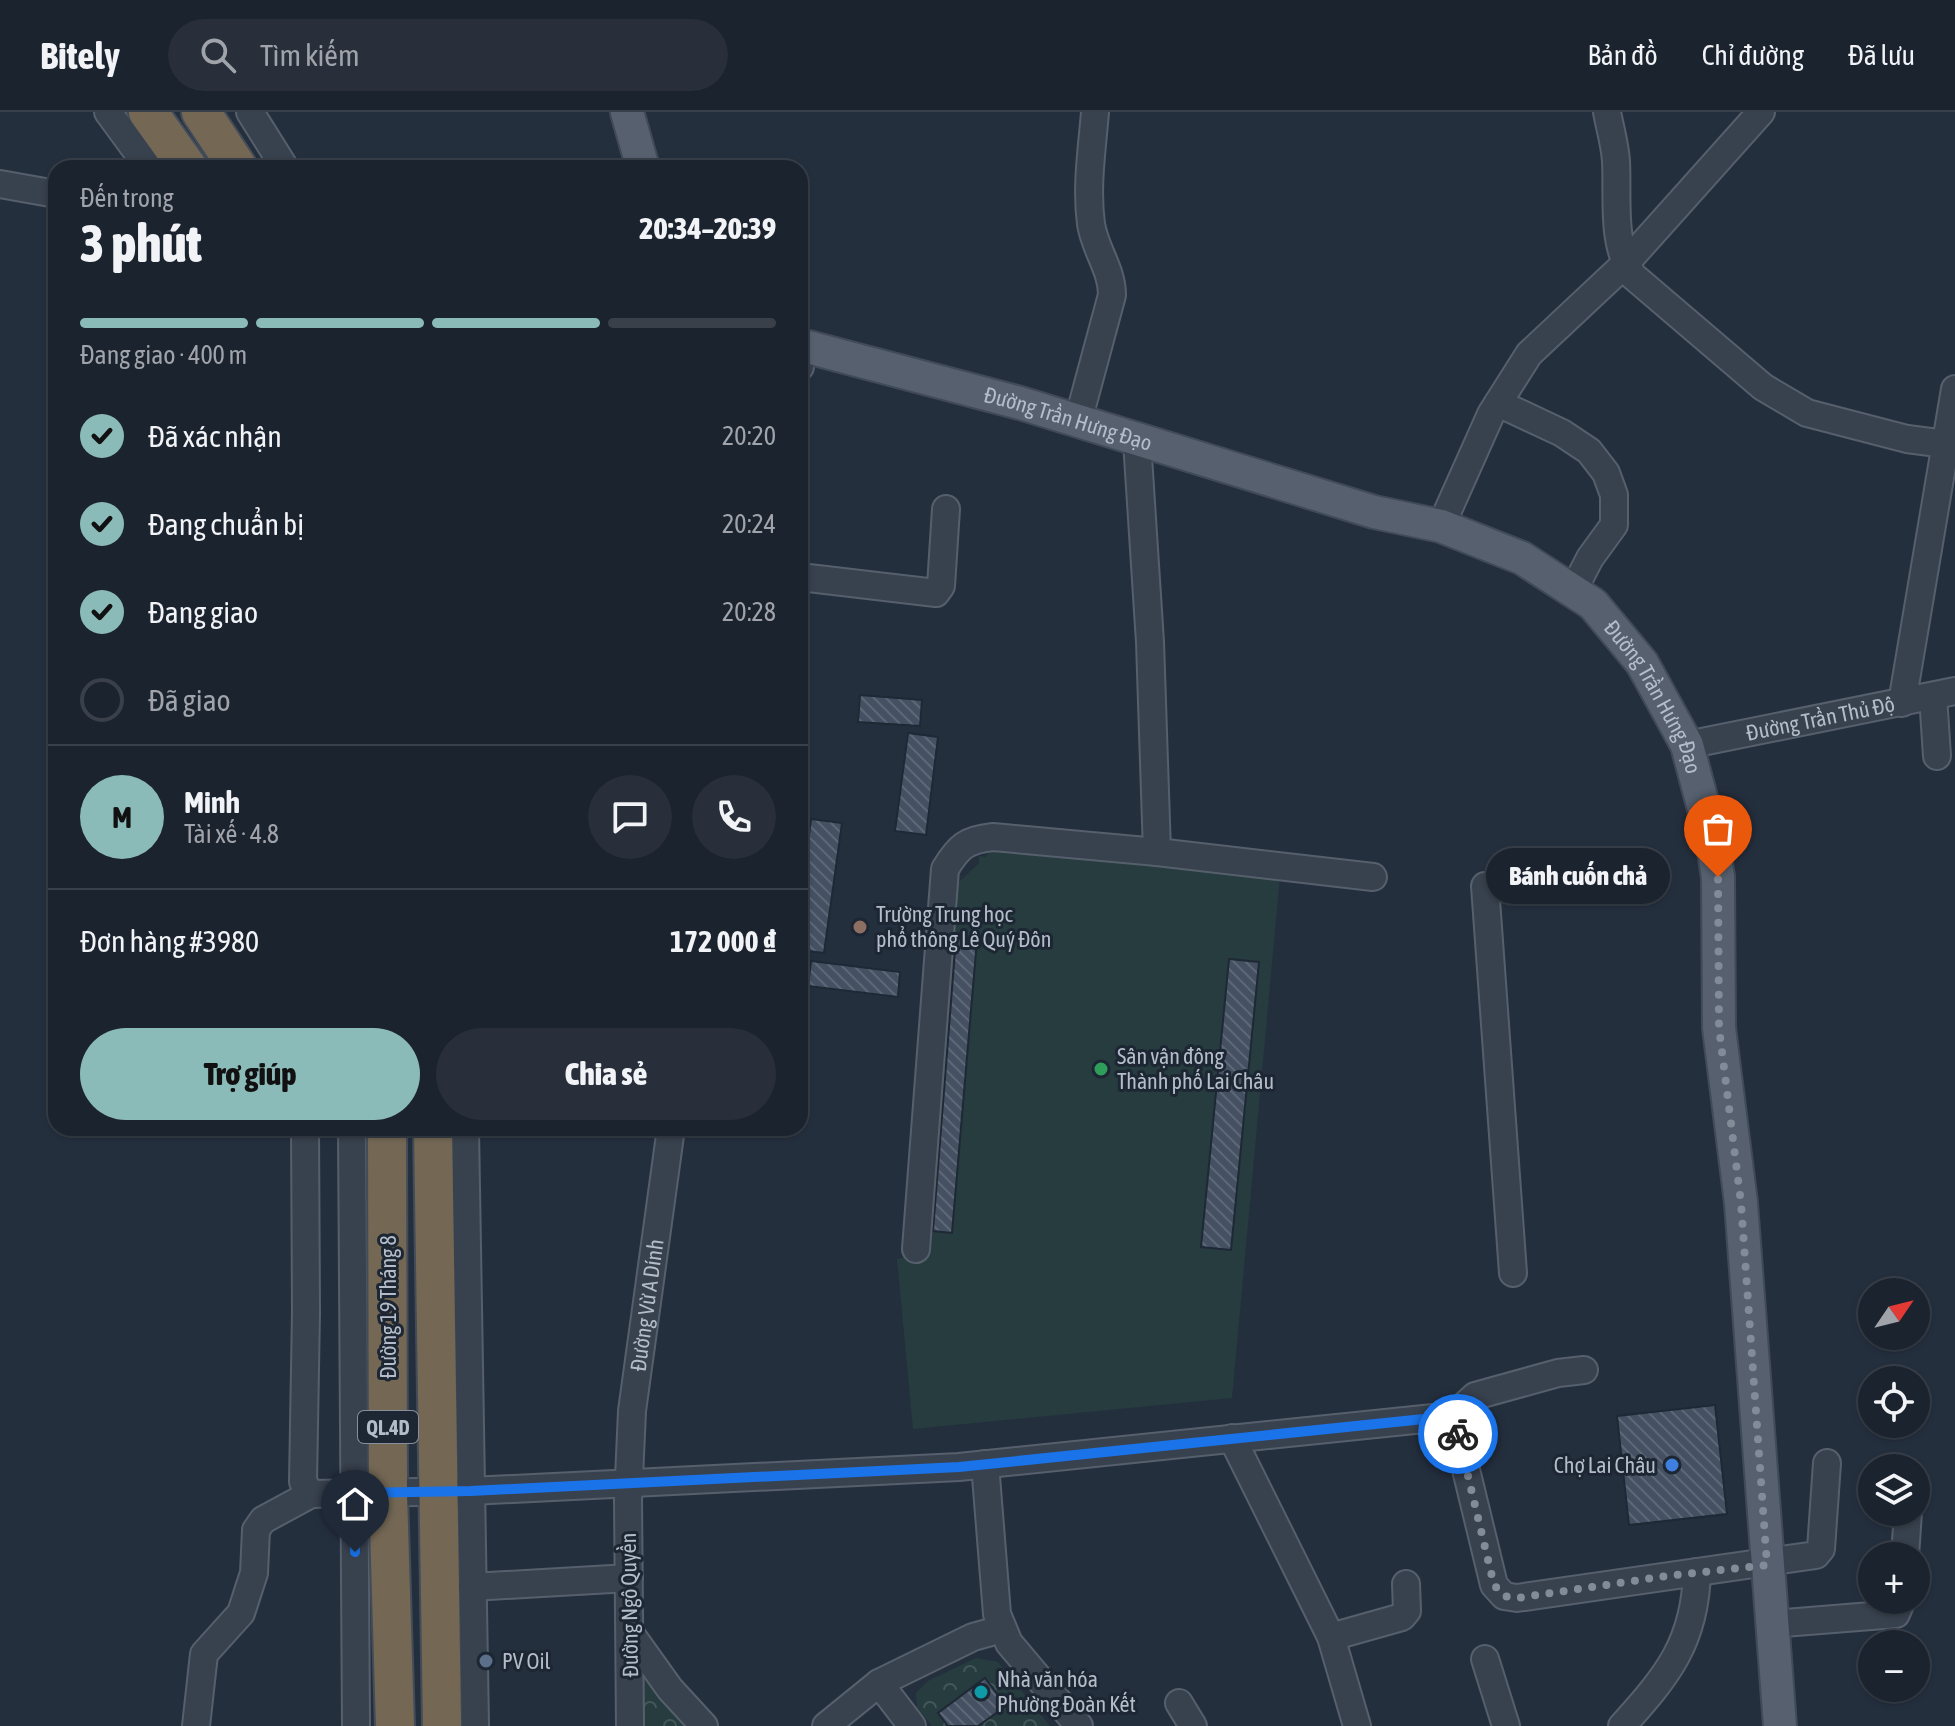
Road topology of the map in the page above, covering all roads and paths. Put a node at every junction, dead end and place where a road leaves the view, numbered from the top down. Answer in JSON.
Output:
{"nodes":[{"id":1,"x":108,"y":112,"type":"edge"},
{"id":2,"x":148,"y":112,"type":"edge"},
{"id":3,"x":201,"y":112,"type":"edge"},
{"id":4,"x":250,"y":112,"type":"edge"},
{"id":5,"x":627,"y":112,"type":"edge"},
{"id":6,"x":1095,"y":112,"type":"edge"},
{"id":7,"x":1761,"y":112,"type":"edge"},
{"id":8,"x":1608,"y":113,"type":"edge"},
{"id":9,"x":143,"y":160,"type":"edge"},
{"id":10,"x":182,"y":160,"type":"edge"},
{"id":11,"x":233,"y":160,"type":"edge"},
{"id":12,"x":280,"y":160,"type":"edge"},
{"id":13,"x":641,"y":160,"type":"edge"},
{"id":14,"x":0,"y":184,"type":"edge"},
{"id":15,"x":48,"y":193,"type":"edge"},
{"id":16,"x":1625,"y":264,"type":"junction"},
{"id":17,"x":808,"y":355,"type":"edge"},
{"id":18,"x":1955,"y":389,"type":"edge"},
{"id":19,"x":1498,"y":403,"type":"junction"},
{"id":20,"x":1078,"y":421,"type":"junction"},
{"id":21,"x":1137,"y":441,"type":"junction"},
{"id":22,"x":1946,"y":444,"type":"junction"},
{"id":23,"x":946,"y":509,"type":"dead end"},
{"id":24,"x":1441,"y":526,"type":"junction"},
{"id":25,"x":808,"y":578,"type":"edge"},
{"id":26,"x":1573,"y":591,"type":"junction"},
{"id":27,"x":1944,"y":694,"type":"edge"},
{"id":28,"x":1902,"y":703,"type":"junction"},
{"id":29,"x":1687,"y":745,"type":"junction"},
{"id":30,"x":1937,"y":756,"type":"dead end"},
{"id":31,"x":1157,"y":852,"type":"junction"},
{"id":32,"x":1373,"y":877,"type":"dead end"},
{"id":33,"x":1485,"y":886,"type":"dead end"},
{"id":34,"x":305,"y":1136,"type":"edge"},
{"id":35,"x":352,"y":1136,"type":"edge"},
{"id":36,"x":387,"y":1136,"type":"edge"},
{"id":37,"x":433,"y":1136,"type":"edge"},
{"id":38,"x":465,"y":1136,"type":"edge"},
{"id":39,"x":670,"y":1136,"type":"edge"},
{"id":40,"x":916,"y":1249,"type":"dead end"},
{"id":41,"x":1513,"y":1273,"type":"dead end"},
{"id":42,"x":1584,"y":1370,"type":"dead end"},
{"id":43,"x":1453,"y":1416,"type":"junction"},
{"id":44,"x":1232,"y":1438,"type":"junction"},
{"id":45,"x":1827,"y":1463,"type":"dead end"},
{"id":46,"x":985,"y":1464,"type":"junction"},
{"id":47,"x":628,"y":1484,"type":"junction"},
{"id":48,"x":454,"y":1492,"type":"junction"},
{"id":49,"x":311,"y":1494,"type":"junction"},
{"id":50,"x":371,"y":1494,"type":"junction"},
{"id":51,"x":1767,"y":1565,"type":"junction"},
{"id":52,"x":1697,"y":1572,"type":"junction"},
{"id":53,"x":629,"y":1578,"type":"junction"},
{"id":54,"x":1406,"y":1584,"type":"dead end"},
{"id":55,"x":472,"y":1587,"type":"junction"},
{"id":56,"x":1896,"y":1614,"type":"edge"},
{"id":57,"x":1772,"y":1624,"type":"junction"},
{"id":58,"x":1002,"y":1629,"type":"junction"},
{"id":59,"x":630,"y":1633,"type":"junction"},
{"id":60,"x":1331,"y":1637,"type":"junction"},
{"id":61,"x":1485,"y":1659,"type":"dead end"},
{"id":62,"x":879,"y":1683,"type":"junction"},
{"id":63,"x":1179,"y":1703,"type":"dead end"},
{"id":64,"x":196,"y":1726,"type":"edge"},
{"id":65,"x":356,"y":1726,"type":"edge"},
{"id":66,"x":395,"y":1726,"type":"edge"},
{"id":67,"x":442,"y":1726,"type":"edge"},
{"id":68,"x":475,"y":1726,"type":"edge"},
{"id":69,"x":630,"y":1726,"type":"edge"},
{"id":70,"x":704,"y":1726,"type":"edge"},
{"id":71,"x":826,"y":1726,"type":"edge"},
{"id":72,"x":912,"y":1726,"type":"edge"},
{"id":73,"x":1079,"y":1726,"type":"edge"},
{"id":74,"x":1193,"y":1726,"type":"edge"},
{"id":75,"x":1357,"y":1726,"type":"edge"},
{"id":76,"x":1506,"y":1726,"type":"edge"},
{"id":77,"x":1622,"y":1726,"type":"edge"},
{"id":78,"x":1780,"y":1726,"type":"edge"}],
"edges":[{"from":1,"to":9,"type":"street"},
{"from":2,"to":10,"type":"highway"},
{"from":3,"to":11,"type":"highway"},
{"from":4,"to":12,"type":"street"},
{"from":5,"to":13,"type":"main road"},
{"from":6,"to":20,"type":"street"},
{"from":7,"to":16,"type":"street"},
{"from":8,"to":16,"type":"street"},
{"from":14,"to":15,"type":"street"},
{"from":16,"to":19,"type":"street"},
{"from":16,"to":22,"type":"street"},
{"from":17,"to":20,"type":"main road","name":"Đường Trần Hưng Đạo"},
{"from":18,"to":22,"type":"street"},
{"from":19,"to":24,"type":"street"},
{"from":19,"to":26,"type":"street"},
{"from":20,"to":21,"type":"main road","name":"Đường Trần Hưng Đạo"},
{"from":21,"to":24,"type":"main road","name":"Đường Trần Hưng Đạo"},
{"from":21,"to":31,"type":"street"},
{"from":22,"to":28,"type":"street"},
{"from":23,"to":25,"type":"street"},
{"from":24,"to":26,"type":"main road","name":"Đường Trần Hưng Đạo"},
{"from":26,"to":29,"type":"main road","name":"Đường Trần Hưng Đạo"},
{"from":27,"to":28,"type":"street","name":"Đường Trần Thủ Độ"},
{"from":27,"to":30,"type":"street"},
{"from":28,"to":29,"type":"street","name":"Đường Trần Thủ Độ"},
{"from":29,"to":51,"type":"main road","name":"Đường Trần Hưng Đạo"},
{"from":31,"to":32,"type":"street"},
{"from":31,"to":40,"type":"street"},
{"from":33,"to":41,"type":"street"},
{"from":34,"to":49,"type":"street"},
{"from":35,"to":50,"type":"street","name":"Đường 19 Tháng 8"},
{"from":36,"to":50,"type":"highway","name":"Đường 19 Tháng 8","number":"QL.4D"},
{"from":37,"to":48,"type":"highway","number":"QL.4D"},
{"from":38,"to":48,"type":"street"},
{"from":39,"to":47,"type":"street","name":"Đường Vừ A Dính"},
{"from":42,"to":43,"type":"street"},
{"from":43,"to":44,"type":"street"},
{"from":43,"to":52,"type":"street"},
{"from":44,"to":46,"type":"street"},
{"from":44,"to":60,"type":"street"},
{"from":45,"to":51,"type":"street"},
{"from":46,"to":47,"type":"street"},
{"from":46,"to":58,"type":"street"},
{"from":47,"to":48,"type":"street"},
{"from":47,"to":53,"type":"street","name":"Đường Ngô Quyền"},
{"from":48,"to":50,"type":"street"},
{"from":48,"to":55,"type":"street"},
{"from":48,"to":67,"type":"highway","number":"QL.4D"},
{"from":49,"to":50,"type":"street"},
{"from":49,"to":64,"type":"street"},
{"from":50,"to":65,"type":"street","name":"Đường 19 Tháng 8"},
{"from":50,"to":66,"type":"highway","name":"Đường 19 Tháng 8","number":"QL.4D"},
{"from":51,"to":52,"type":"street"},
{"from":51,"to":57,"type":"main road","name":"Đường Trần Hưng Đạo"},
{"from":52,"to":77,"type":"street"},
{"from":53,"to":55,"type":"street"},
{"from":53,"to":59,"type":"street","name":"Đường Ngô Quyền"},
{"from":54,"to":60,"type":"street"},
{"from":55,"to":68,"type":"street"},
{"from":56,"to":57,"type":"street"},
{"from":57,"to":78,"type":"main road","name":"Đường Trần Hưng Đạo"},
{"from":58,"to":62,"type":"street"},
{"from":58,"to":73,"type":"street"},
{"from":59,"to":69,"type":"street","name":"Đường Ngô Quyền"},
{"from":59,"to":70,"type":"street"},
{"from":60,"to":75,"type":"street"},
{"from":61,"to":76,"type":"street"},
{"from":62,"to":71,"type":"street"},
{"from":62,"to":72,"type":"street"},
{"from":63,"to":74,"type":"street"}]}
